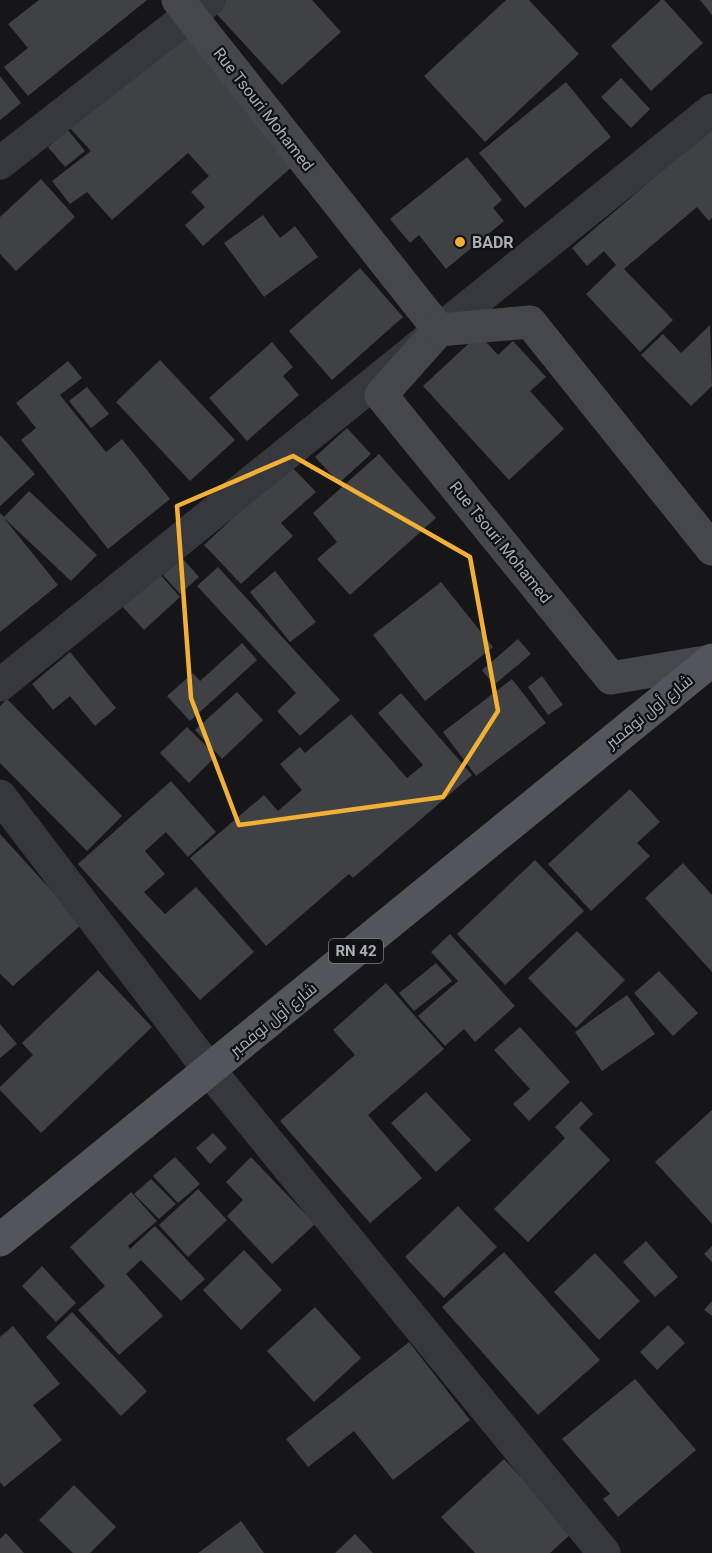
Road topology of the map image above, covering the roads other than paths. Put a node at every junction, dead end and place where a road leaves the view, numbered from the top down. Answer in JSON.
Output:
{"nodes":[{"id":1,"x":192,"y":5,"type":"edge"},
{"id":2,"x":712,"y":110,"type":"edge"},
{"id":3,"x":0,"y":164,"type":"edge"},
{"id":4,"x":439,"y":330,"type":"junction"},
{"id":5,"x":712,"y":549,"type":"edge"},
{"id":6,"x":712,"y":659,"type":"edge"},
{"id":7,"x":0,"y":685,"type":"edge"},
{"id":8,"x":0,"y":796,"type":"edge"},
{"id":9,"x":210,"y":1071,"type":"junction"},
{"id":10,"x":0,"y":1240,"type":"edge"},
{"id":11,"x":604,"y":1553,"type":"edge"}],
"edges":[{"from":1,"to":3,"type":"street"},
{"from":1,"to":4,"type":"street","name":"Rue Tsouri Mohamed"},
{"from":2,"to":4,"type":"street"},
{"from":4,"to":5,"type":"street"},
{"from":4,"to":6,"type":"street","name":"Rue Tsouri Mohamed"},
{"from":4,"to":7,"type":"street"},
{"from":6,"to":9,"type":"main road","name":"شارع أول نوفمبر","number":"RN 42"},
{"from":8,"to":9,"type":"street"},
{"from":9,"to":10,"type":"main road","name":"شارع أول نوفمبر","number":"RN 42"},
{"from":9,"to":11,"type":"street"}]}
